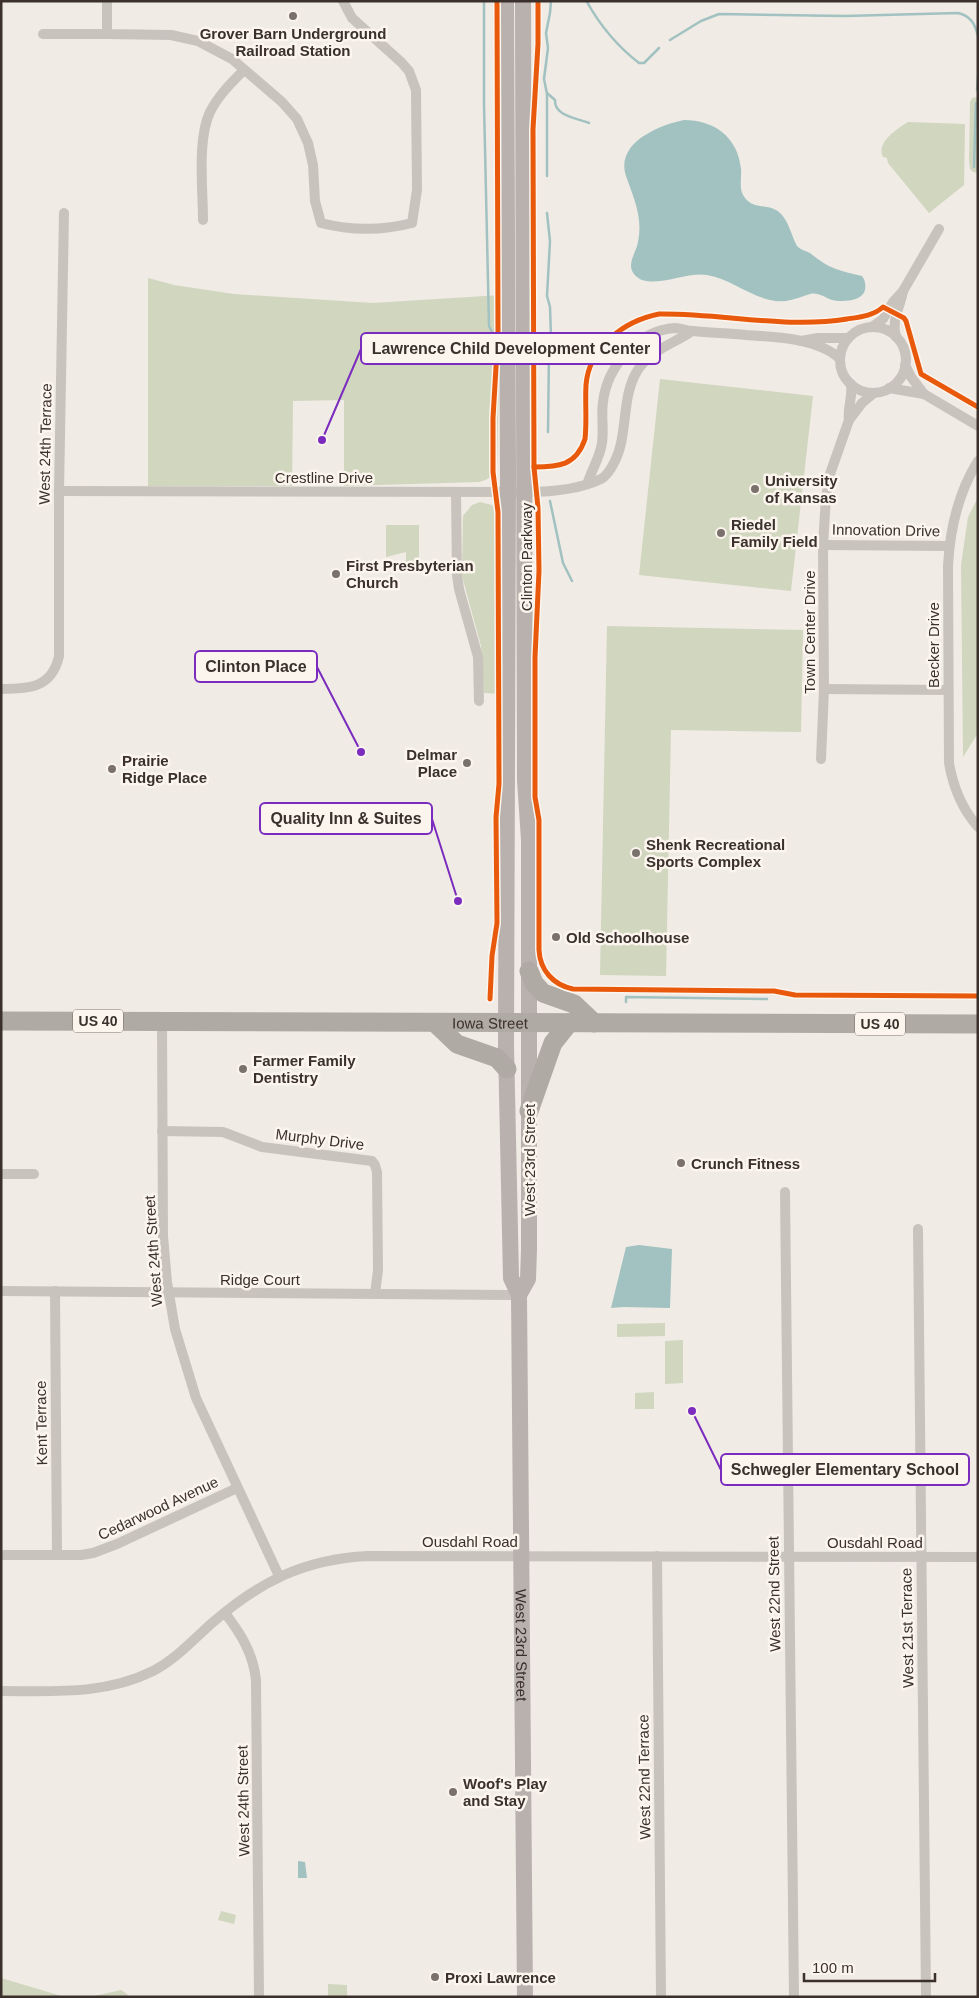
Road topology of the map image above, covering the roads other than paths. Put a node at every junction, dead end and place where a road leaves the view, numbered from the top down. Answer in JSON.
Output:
{"nodes":[{"id":1,"x":107,"y":1,"type":"edge"},
{"id":2,"x":343,"y":1,"type":"edge"},
{"id":3,"x":506,"y":1,"type":"edge"},
{"id":4,"x":523,"y":1,"type":"edge"},
{"id":5,"x":43,"y":34,"type":"dead end"},
{"id":6,"x":107,"y":34,"type":"junction"},
{"id":7,"x":244,"y":70,"type":"junction"},
{"id":8,"x":64,"y":213,"type":"dead end"},
{"id":9,"x":203,"y":220,"type":"dead end"},
{"id":10,"x":939,"y":229,"type":"dead end"},
{"id":11,"x":903,"y":291,"type":"junction"},
{"id":12,"x":872,"y":327,"type":"junction"},
{"id":13,"x":692,"y":331,"type":"junction"},
{"id":14,"x":896,"y":337,"type":"junction"},
{"id":15,"x":848,"y":338,"type":"junction"},
{"id":16,"x":800,"y":341,"type":"junction"},
{"id":17,"x":840,"y":359,"type":"junction"},
{"id":18,"x":906,"y":365,"type":"junction"},
{"id":19,"x":851,"y":384,"type":"junction"},
{"id":20,"x":890,"y":388,"type":"junction"},
{"id":21,"x":874,"y":393,"type":"junction"},
{"id":22,"x":924,"y":394,"type":"junction"},
{"id":23,"x":849,"y":420,"type":"junction"},
{"id":24,"x":978,"y":426,"type":"edge"},
{"id":25,"x":978,"y":461,"type":"edge"},
{"id":26,"x":588,"y":482,"type":"junction"},
{"id":27,"x":59,"y":491,"type":"junction"},
{"id":28,"x":456,"y":492,"type":"junction"},
{"id":29,"x":508,"y":492,"type":"junction"},
{"id":30,"x":526,"y":492,"type":"junction"},
{"id":31,"x":823,"y":545,"type":"junction"},
{"id":32,"x":949,"y":546,"type":"junction"},
{"id":33,"x":1,"y":689,"type":"edge"},
{"id":34,"x":824,"y":689,"type":"junction"},
{"id":35,"x":948,"y":690,"type":"junction"},
{"id":36,"x":478,"y":701,"type":"dead end"},
{"id":37,"x":820,"y":759,"type":"dead end"},
{"id":38,"x":978,"y":827,"type":"edge"},
{"id":39,"x":529,"y":970,"type":"junction"},
{"id":40,"x":1,"y":1021,"type":"edge"},
{"id":41,"x":162,"y":1022,"type":"junction"},
{"id":42,"x":435,"y":1023,"type":"junction"},
{"id":43,"x":507,"y":1023,"type":"junction"},
{"id":44,"x":530,"y":1023,"type":"junction"},
{"id":45,"x":570,"y":1023,"type":"junction"},
{"id":46,"x":594,"y":1023,"type":"junction"},
{"id":47,"x":978,"y":1024,"type":"edge"},
{"id":48,"x":507,"y":1069,"type":"junction"},
{"id":49,"x":529,"y":1111,"type":"junction"},
{"id":50,"x":162,"y":1131,"type":"junction"},
{"id":51,"x":1,"y":1174,"type":"edge"},
{"id":52,"x":34,"y":1174,"type":"dead end"},
{"id":53,"x":785,"y":1192,"type":"dead end"},
{"id":54,"x":918,"y":1230,"type":"dead end"},
{"id":55,"x":1,"y":1291,"type":"edge"},
{"id":56,"x":55,"y":1291,"type":"junction"},
{"id":57,"x":169,"y":1293,"type":"junction"},
{"id":58,"x":376,"y":1294,"type":"junction"},
{"id":59,"x":518,"y":1295,"type":"junction"},
{"id":60,"x":236,"y":1488,"type":"junction"},
{"id":61,"x":1,"y":1555,"type":"edge"},
{"id":62,"x":57,"y":1555,"type":"junction"},
{"id":63,"x":520,"y":1556,"type":"junction"},
{"id":64,"x":657,"y":1556,"type":"junction"},
{"id":65,"x":789,"y":1556,"type":"junction"},
{"id":66,"x":921,"y":1557,"type":"junction"},
{"id":67,"x":978,"y":1557,"type":"edge"},
{"id":68,"x":279,"y":1576,"type":"junction"},
{"id":69,"x":225,"y":1612,"type":"junction"},
{"id":70,"x":1,"y":1691,"type":"edge"},
{"id":71,"x":259,"y":1997,"type":"edge"},
{"id":72,"x":524,"y":1997,"type":"edge"},
{"id":73,"x":661,"y":1997,"type":"edge"},
{"id":74,"x":794,"y":1997,"type":"edge"},
{"id":75,"x":926,"y":1997,"type":"edge"}],
"edges":[{"from":1,"to":6,"type":"street"},
{"from":2,"to":7,"type":"street"},
{"from":3,"to":29,"type":"main road","name":"Clinton Parkway"},
{"from":4,"to":30,"type":"main road","name":"Clinton Parkway"},
{"from":5,"to":6,"type":"street"},
{"from":6,"to":7,"type":"street"},
{"from":7,"to":9,"type":"street"},
{"from":8,"to":27,"type":"street","name":"West 24th Terrace"},
{"from":10,"to":11,"type":"street"},
{"from":11,"to":12,"type":"street"},
{"from":11,"to":14,"type":"street"},
{"from":12,"to":14,"type":"street"},
{"from":12,"to":15,"type":"street"},
{"from":13,"to":16,"type":"street"},
{"from":13,"to":26,"type":"street","name":"Crestline Drive"},
{"from":13,"to":26,"type":"street"},
{"from":14,"to":18,"type":"street"},
{"from":15,"to":16,"type":"street"},
{"from":15,"to":17,"type":"street"},
{"from":16,"to":17,"type":"street"},
{"from":17,"to":19,"type":"street"},
{"from":18,"to":20,"type":"street"},
{"from":18,"to":22,"type":"street"},
{"from":19,"to":21,"type":"street"},
{"from":19,"to":23,"type":"street","name":"Town Center Drive"},
{"from":20,"to":21,"type":"street"},
{"from":20,"to":22,"type":"street"},
{"from":21,"to":23,"type":"street","name":"Town Center Drive"},
{"from":22,"to":24,"type":"street"},
{"from":23,"to":31,"type":"street","name":"Town Center Drive"},
{"from":25,"to":32,"type":"street","name":"Becker Drive"},
{"from":26,"to":30,"type":"street","name":"Crestline Drive"},
{"from":27,"to":28,"type":"street","name":"Crestline Drive"},
{"from":27,"to":33,"type":"street","name":"West 24th Terrace"},
{"from":28,"to":29,"type":"street","name":"Crestline Drive"},
{"from":28,"to":36,"type":"street"},
{"from":29,"to":30,"type":"street","name":"Crestline Drive"},
{"from":29,"to":43,"type":"main road","name":"Clinton Parkway"},
{"from":30,"to":39,"type":"main road","name":"Clinton Parkway"},
{"from":31,"to":32,"type":"street","name":"Innovation Drive"},
{"from":31,"to":34,"type":"street","name":"Town Center Drive"},
{"from":32,"to":35,"type":"street","name":"Becker Drive"},
{"from":34,"to":35,"type":"street"},
{"from":34,"to":37,"type":"street","name":"Town Center Drive"},
{"from":35,"to":38,"type":"street","name":"Becker Drive"},
{"from":39,"to":44,"type":"main road","name":"Clinton Parkway"},
{"from":39,"to":46,"type":"highway"},
{"from":40,"to":41,"type":"highway","name":"Iowa Street","number":"US 40"},
{"from":41,"to":42,"type":"highway","name":"Iowa Street","number":"US 40"},
{"from":41,"to":50,"type":"street","name":"West 24th Street"},
{"from":42,"to":43,"type":"highway","name":"Iowa Street","number":"US 40"},
{"from":42,"to":48,"type":"highway"},
{"from":43,"to":44,"type":"highway","name":"Iowa Street","number":"US 40"},
{"from":43,"to":48,"type":"main road","name":"West 23rd Street"},
{"from":44,"to":45,"type":"highway","name":"Iowa Street","number":"US 40"},
{"from":44,"to":49,"type":"main road","name":"West 23rd Street"},
{"from":45,"to":46,"type":"highway","name":"Iowa Street","number":"US 40"},
{"from":45,"to":49,"type":"highway"},
{"from":46,"to":47,"type":"highway","name":"Iowa Street","number":"US 40"},
{"from":48,"to":59,"type":"main road","name":"West 23rd Street"},
{"from":49,"to":59,"type":"main road","name":"West 23rd Street"},
{"from":50,"to":57,"type":"street","name":"West 24th Street"},
{"from":50,"to":58,"type":"street","name":"Murphy Drive"},
{"from":51,"to":52,"type":"street"},
{"from":53,"to":65,"type":"street","name":"West 22nd Street"},
{"from":54,"to":66,"type":"street","name":"West 21st Terrace"},
{"from":55,"to":56,"type":"street","name":"Ridge Court"},
{"from":56,"to":57,"type":"street","name":"Ridge Court"},
{"from":56,"to":62,"type":"street","name":"Kent Terrace"},
{"from":57,"to":58,"type":"street","name":"Ridge Court"},
{"from":57,"to":60,"type":"street","name":"West 24th Street"},
{"from":58,"to":59,"type":"street","name":"Ridge Court"},
{"from":59,"to":63,"type":"main road","name":"West 23rd Street"},
{"from":60,"to":62,"type":"street","name":"Cedarwood Avenue"},
{"from":60,"to":68,"type":"street","name":"West 24th Street"},
{"from":61,"to":62,"type":"street","name":"Cedarwood Avenue"},
{"from":63,"to":64,"type":"street","name":"Ousdahl Road"},
{"from":63,"to":68,"type":"street","name":"Ousdahl Road"},
{"from":63,"to":72,"type":"main road","name":"West 23rd Street"},
{"from":64,"to":65,"type":"street","name":"Ousdahl Road"},
{"from":64,"to":73,"type":"street","name":"West 22nd Terrace"},
{"from":65,"to":66,"type":"street","name":"Ousdahl Road"},
{"from":65,"to":74,"type":"street","name":"West 22nd Street"},
{"from":66,"to":67,"type":"street","name":"Ousdahl Road"},
{"from":66,"to":75,"type":"street","name":"West 21st Terrace"},
{"from":68,"to":69,"type":"street","name":"Ousdahl Road"},
{"from":69,"to":70,"type":"street","name":"Ousdahl Road"},
{"from":69,"to":71,"type":"street","name":"West 24th Street"}]}
